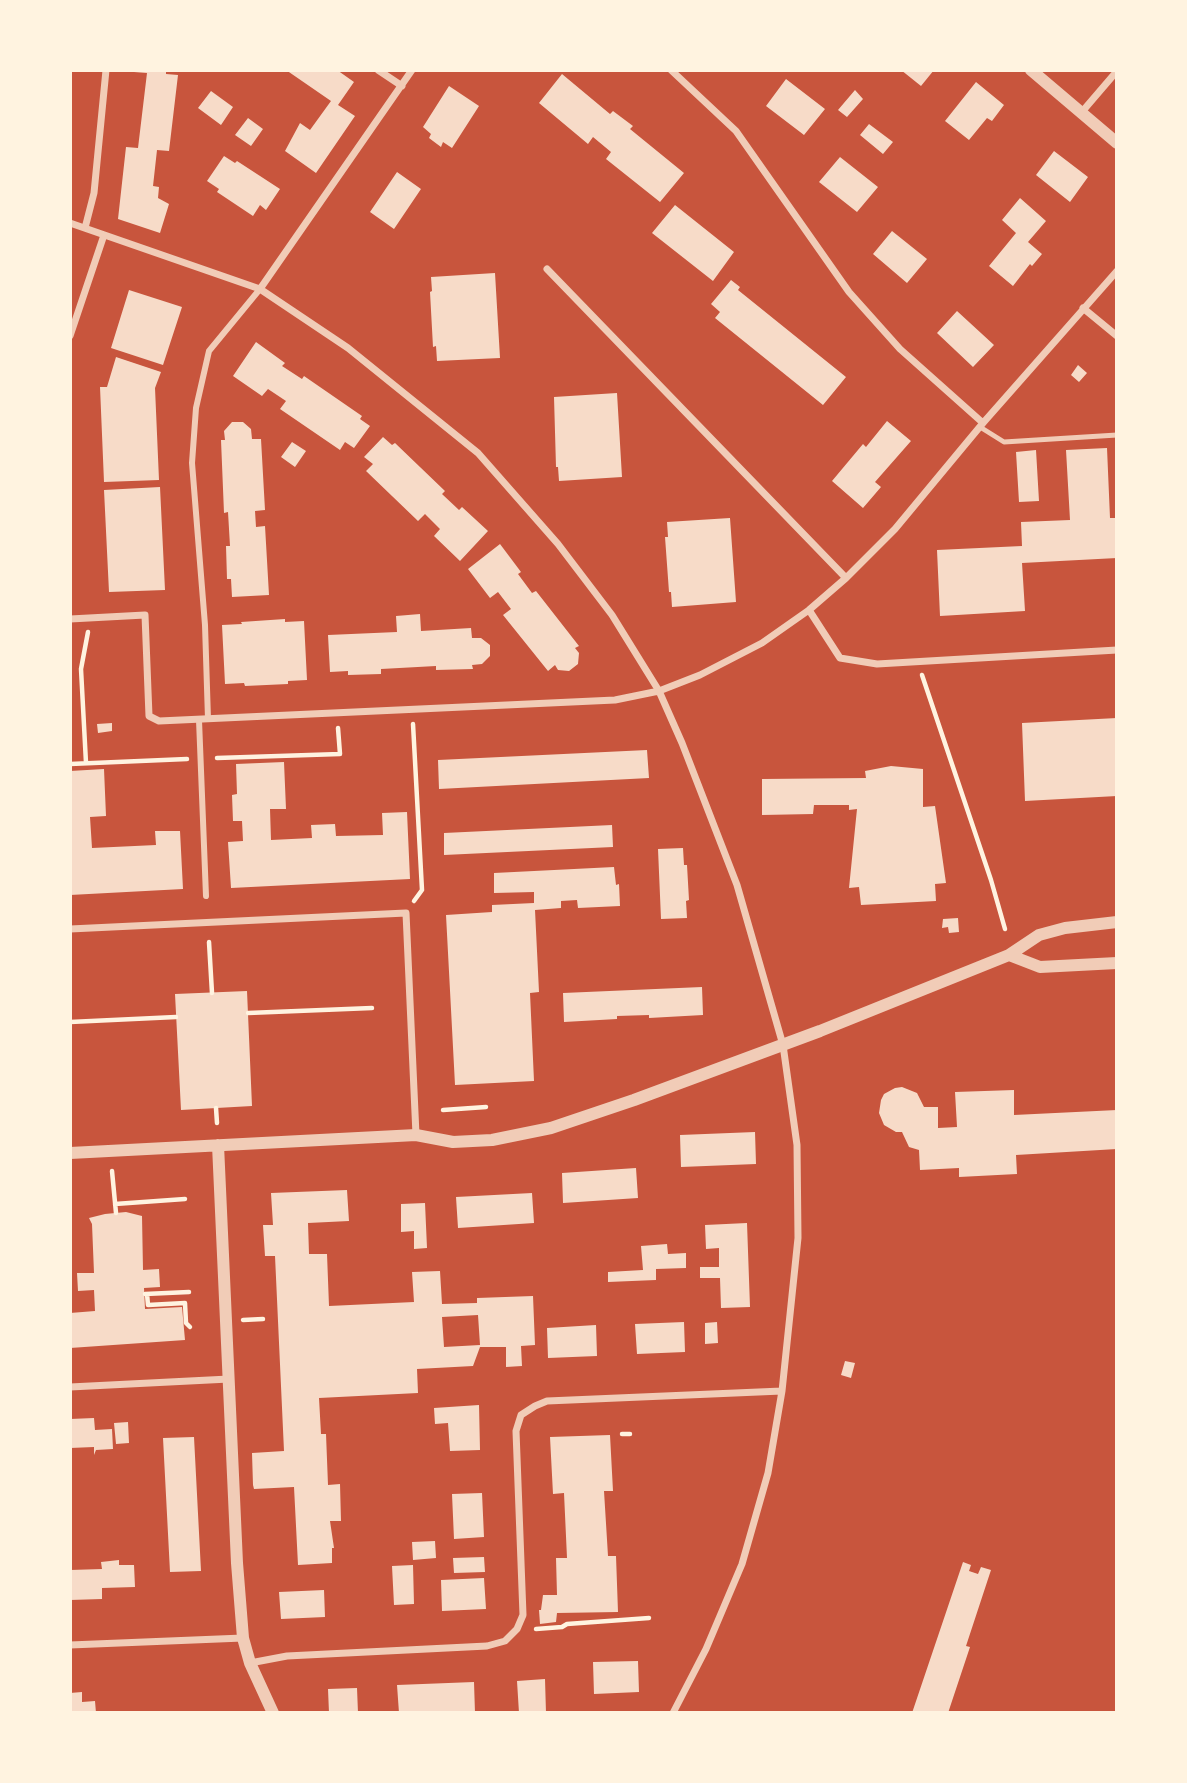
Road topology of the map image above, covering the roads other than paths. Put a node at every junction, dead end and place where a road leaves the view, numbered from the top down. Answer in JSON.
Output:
{"nodes":[{"id":1,"x":106,"y":70,"type":"edge"},
{"id":2,"x":379,"y":70,"type":"edge"},
{"id":3,"x":412,"y":70,"type":"edge"},
{"id":4,"x":671,"y":70,"type":"edge"},
{"id":5,"x":1031,"y":70,"type":"edge"},
{"id":6,"x":1117,"y":71,"type":"edge"},
{"id":7,"x":402,"y":86,"type":"junction"},
{"id":8,"x":1081,"y":113,"type":"junction"},
{"id":9,"x":1117,"y":143,"type":"edge"},
{"id":10,"x":70,"y":223,"type":"edge"},
{"id":11,"x":85,"y":228,"type":"junction"},
{"id":12,"x":104,"y":234,"type":"junction"},
{"id":13,"x":547,"y":269,"type":"dead end"},
{"id":14,"x":1117,"y":271,"type":"edge"},
{"id":15,"x":260,"y":289,"type":"junction"},
{"id":16,"x":1083,"y":308,"type":"junction"},
{"id":17,"x":70,"y":336,"type":"edge"},
{"id":18,"x":1117,"y":336,"type":"edge"},
{"id":19,"x":982,"y":425,"type":"junction"},
{"id":20,"x":1117,"y":435,"type":"edge"},
{"id":21,"x":846,"y":578,"type":"junction"},
{"id":22,"x":809,"y":610,"type":"junction"},
{"id":23,"x":70,"y":612,"type":"edge"},
{"id":24,"x":70,"y":619,"type":"edge"},
{"id":25,"x":1117,"y":650,"type":"edge"},
{"id":26,"x":659,"y":691,"type":"junction"},
{"id":27,"x":203,"y":720,"type":"junction"},
{"id":28,"x":205,"y":896,"type":"dead end"},
{"id":29,"x":1117,"y":922,"type":"edge"},
{"id":30,"x":70,"y":929,"type":"edge"},
{"id":31,"x":1009,"y":955,"type":"junction"},
{"id":32,"x":1117,"y":963,"type":"edge"},
{"id":33,"x":783,"y":1045,"type":"junction"},
{"id":34,"x":416,"y":1135,"type":"junction"},
{"id":35,"x":218,"y":1145,"type":"junction"},
{"id":36,"x":70,"y":1153,"type":"edge"},
{"id":37,"x":229,"y":1379,"type":"junction"},
{"id":38,"x":70,"y":1387,"type":"edge"},
{"id":39,"x":782,"y":1391,"type":"junction"},
{"id":40,"x":243,"y":1638,"type":"junction"},
{"id":41,"x":70,"y":1646,"type":"edge"},
{"id":42,"x":250,"y":1662,"type":"junction"},
{"id":43,"x":273,"y":1713,"type":"edge"},
{"id":44,"x":673,"y":1713,"type":"edge"}],
"edges":[{"from":1,"to":11,"type":"street"},
{"from":2,"to":7,"type":"street"},
{"from":3,"to":7,"type":"street"},
{"from":4,"to":19,"type":"street"},
{"from":5,"to":8,"type":"street"},
{"from":6,"to":8,"type":"street"},
{"from":7,"to":15,"type":"street"},
{"from":8,"to":9,"type":"street"},
{"from":10,"to":11,"type":"street"},
{"from":11,"to":12,"type":"street"},
{"from":12,"to":15,"type":"street"},
{"from":12,"to":17,"type":"street"},
{"from":13,"to":21,"type":"street"},
{"from":14,"to":16,"type":"street"},
{"from":15,"to":26,"type":"street"},
{"from":15,"to":27,"type":"street"},
{"from":16,"to":18,"type":"street"},
{"from":16,"to":19,"type":"street"},
{"from":19,"to":20,"type":"lane"},
{"from":19,"to":21,"type":"street"},
{"from":21,"to":22,"type":"street"},
{"from":22,"to":25,"type":"street"},
{"from":22,"to":26,"type":"street"},
{"from":23,"to":24,"type":"street"},
{"from":24,"to":27,"type":"street"},
{"from":26,"to":27,"type":"street"},
{"from":26,"to":33,"type":"street"},
{"from":27,"to":28,"type":"street"},
{"from":29,"to":31,"type":"street"},
{"from":30,"to":34,"type":"street"},
{"from":31,"to":32,"type":"street"},
{"from":31,"to":33,"type":"street"},
{"from":33,"to":34,"type":"street"},
{"from":33,"to":39,"type":"street"},
{"from":34,"to":35,"type":"street"},
{"from":35,"to":36,"type":"street"},
{"from":35,"to":37,"type":"street"},
{"from":37,"to":38,"type":"street"},
{"from":37,"to":40,"type":"street"},
{"from":39,"to":42,"type":"street"},
{"from":39,"to":44,"type":"street"},
{"from":40,"to":41,"type":"street"},
{"from":40,"to":42,"type":"street"},
{"from":42,"to":43,"type":"street"}]}
